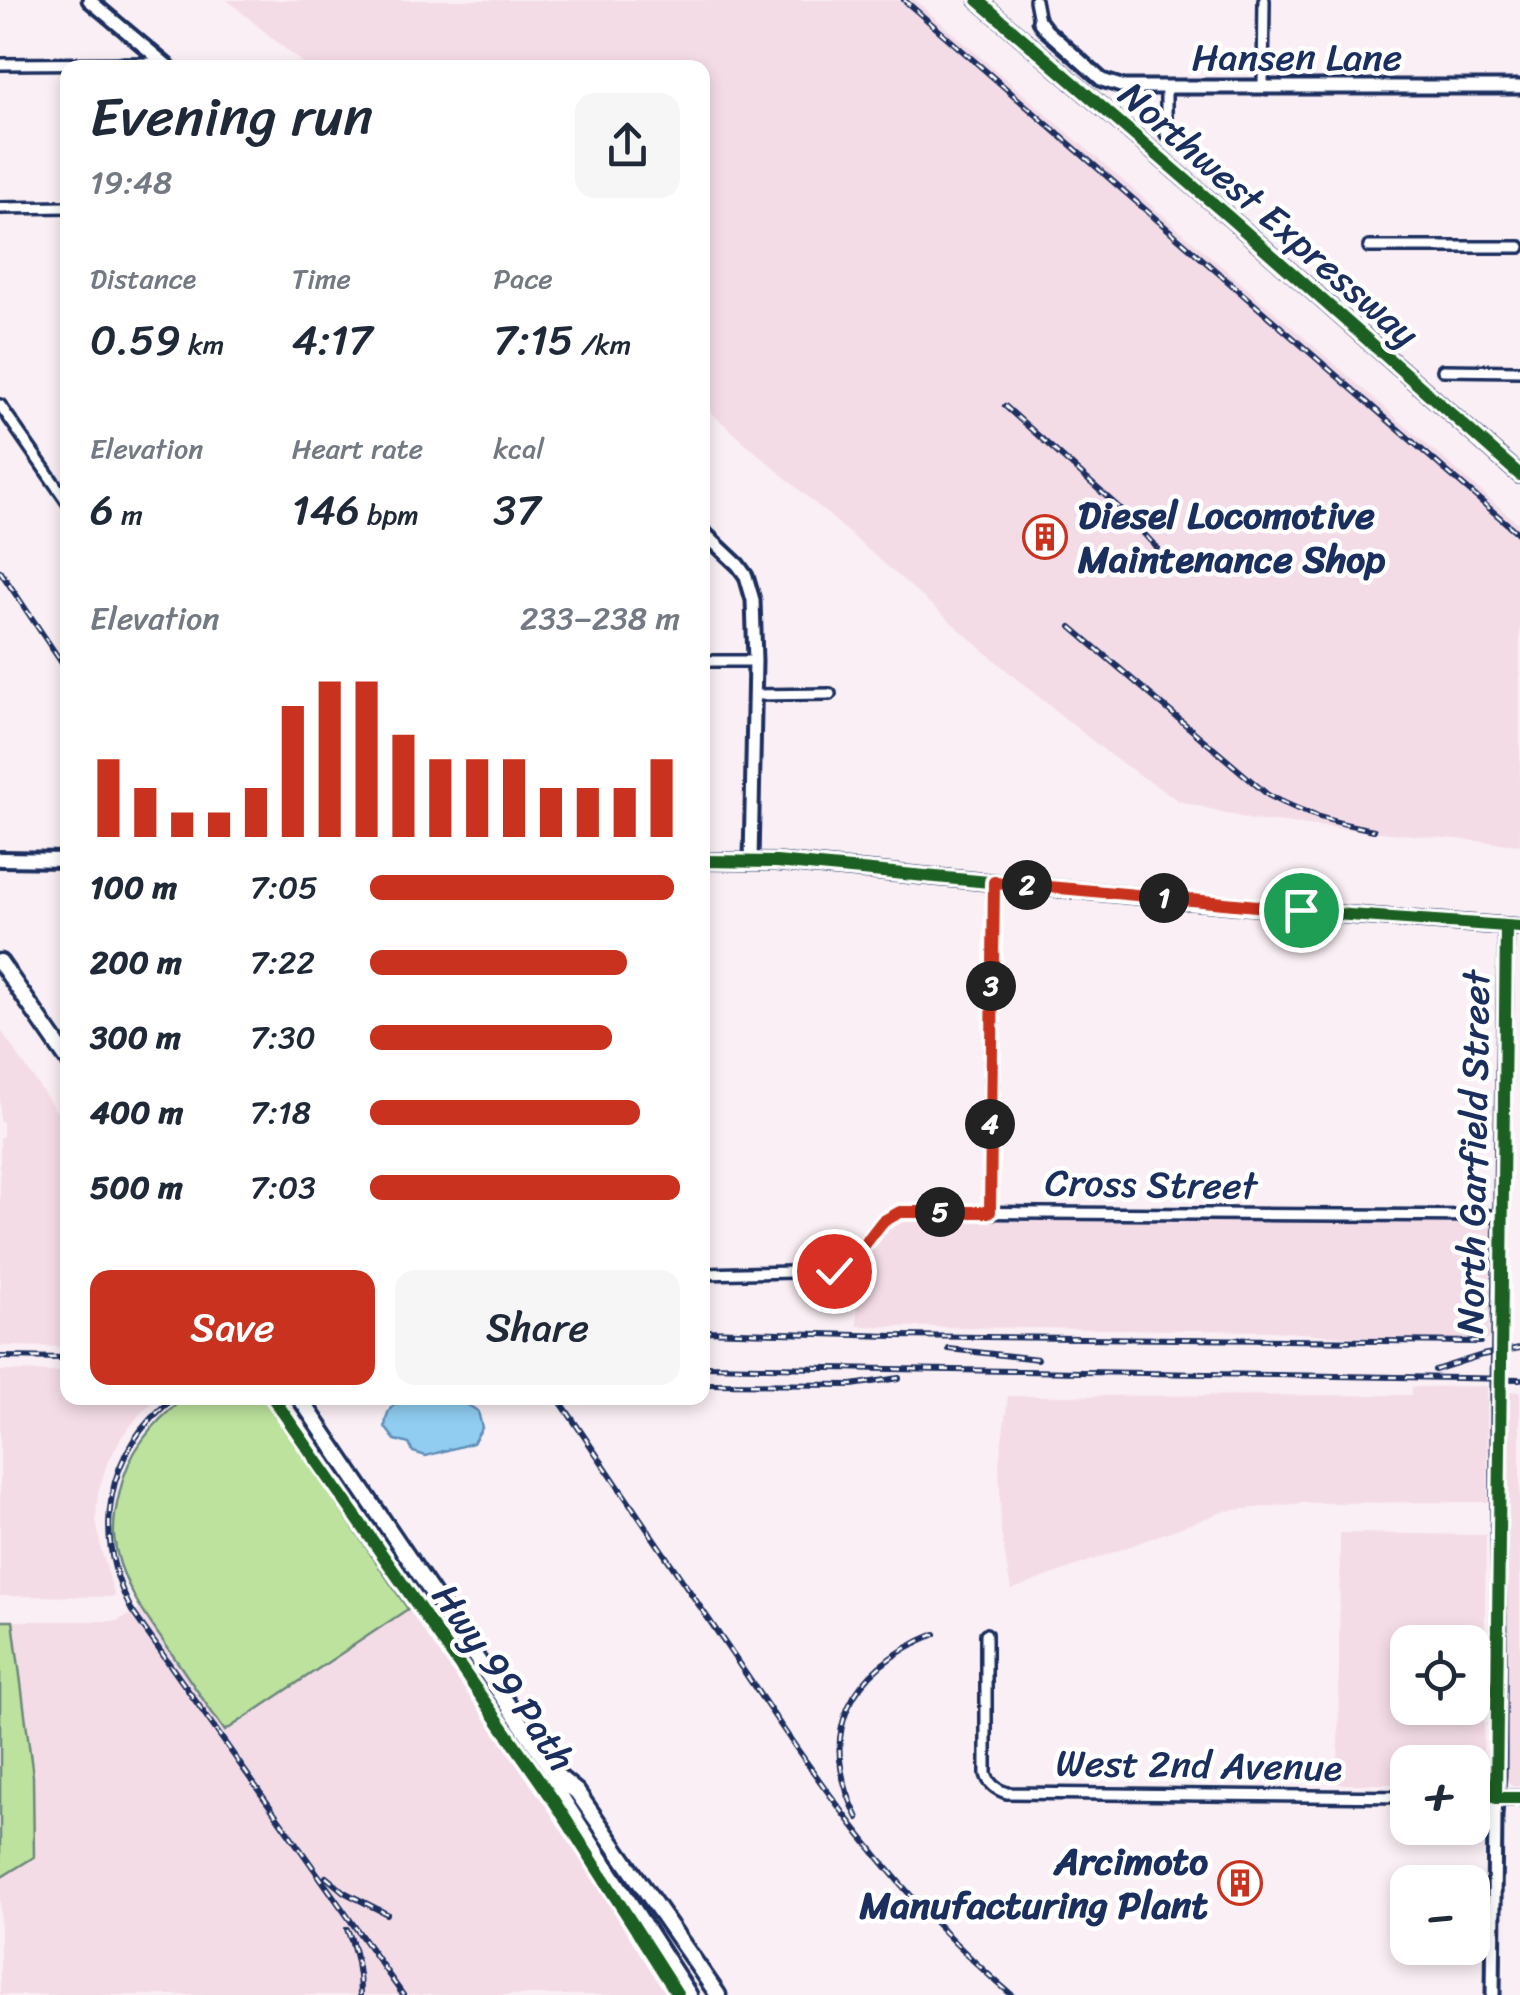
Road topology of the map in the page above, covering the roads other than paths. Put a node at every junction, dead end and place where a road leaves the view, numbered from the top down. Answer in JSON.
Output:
{"nodes":[{"id":1,"x":89,"y":0,"type":"edge"},
{"id":2,"x":978,"y":0,"type":"edge"},
{"id":3,"x":1034,"y":0,"type":"edge"},
{"id":4,"x":1264,"y":0,"type":"edge"},
{"id":5,"x":1038,"y":21,"type":"joint"},
{"id":6,"x":161,"y":60,"type":"edge"},
{"id":7,"x":0,"y":64,"type":"edge"},
{"id":8,"x":60,"y":64,"type":"edge"},
{"id":9,"x":1166,"y":87,"type":"junction"},
{"id":10,"x":1263,"y":87,"type":"junction"},
{"id":11,"x":1520,"y":87,"type":"edge"},
{"id":12,"x":1166,"y":134,"type":"dead end"},
{"id":13,"x":60,"y":207,"type":"edge"},
{"id":14,"x":0,"y":208,"type":"edge"},
{"id":15,"x":1368,"y":247,"type":"dead end"},
{"id":16,"x":1520,"y":248,"type":"edge"},
{"id":17,"x":1443,"y":370,"type":"dead end"},
{"id":18,"x":1520,"y":371,"type":"edge"},
{"id":19,"x":0,"y":405,"type":"edge"},
{"id":20,"x":1520,"y":475,"type":"edge"},
{"id":21,"x":60,"y":491,"type":"edge"},
{"id":22,"x":710,"y":538,"type":"edge"},
{"id":23,"x":710,"y":661,"type":"edge"},
{"id":24,"x":754,"y":661,"type":"junction"},
{"id":25,"x":830,"y":694,"type":"dead end"},
{"id":26,"x":754,"y":695,"type":"junction"},
{"id":27,"x":0,"y":859,"type":"edge"},
{"id":28,"x":60,"y":860,"type":"edge"},
{"id":29,"x":710,"y":861,"type":"edge"},
{"id":30,"x":751,"y":861,"type":"junction"},
{"id":31,"x":994,"y":882,"type":"junction"},
{"id":32,"x":1513,"y":927,"type":"edge"},
{"id":33,"x":0,"y":962,"type":"edge"},
{"id":34,"x":60,"y":1048,"type":"edge"},
{"id":35,"x":990,"y":1212,"type":"junction"},
{"id":36,"x":1502,"y":1216,"type":"junction"},
{"id":37,"x":710,"y":1274,"type":"edge"},
{"id":38,"x":305,"y":1405,"type":"edge"},
{"id":39,"x":986,"y":1634,"type":"dead end"},
{"id":40,"x":555,"y":1774,"type":"junction"},
{"id":41,"x":1390,"y":1797,"type":"edge"},
{"id":42,"x":1490,"y":1798,"type":"edge"},
{"id":43,"x":1496,"y":1798,"type":"junction"},
{"id":44,"x":1520,"y":1798,"type":"edge"},
{"id":45,"x":689,"y":1995,"type":"edge"},
{"id":46,"x":718,"y":1995,"type":"edge"},
{"id":47,"x":1494,"y":1995,"type":"edge"}],
"edges":[{"from":1,"to":6,"type":"street"},
{"from":2,"to":20,"type":"main road","name":"Northwest Expressway"},
{"from":3,"to":5,"type":"street"},
{"from":4,"to":10,"type":"street"},
{"from":5,"to":9,"type":"street","name":"Hansen Lane"},
{"from":7,"to":8,"type":"street"},
{"from":9,"to":10,"type":"street","name":"Hansen Lane"},
{"from":9,"to":12,"type":"street"},
{"from":10,"to":11,"type":"street","name":"Hansen Lane"},
{"from":13,"to":14,"type":"street"},
{"from":15,"to":16,"type":"street"},
{"from":17,"to":18,"type":"street"},
{"from":19,"to":21,"type":"street"},
{"from":22,"to":24,"type":"street"},
{"from":23,"to":24,"type":"street"},
{"from":24,"to":26,"type":"street"},
{"from":25,"to":26,"type":"street"},
{"from":26,"to":30,"type":"street"},
{"from":27,"to":28,"type":"main road"},
{"from":29,"to":30,"type":"main road"},
{"from":30,"to":31,"type":"main road"},
{"from":31,"to":32,"type":"main road"},
{"from":31,"to":35,"type":"street"},
{"from":32,"to":36,"type":"street","name":"North Garfield Street"},
{"from":33,"to":34,"type":"main road"},
{"from":35,"to":36,"type":"street","name":"Cross Street"},
{"from":35,"to":37,"type":"street","name":"Cross Street"},
{"from":36,"to":43,"type":"street","name":"North Garfield Street"},
{"from":38,"to":40,"type":"main road"},
{"from":39,"to":41,"type":"street","name":"West 2nd Avenue"},
{"from":40,"to":45,"type":"main road"},
{"from":40,"to":46,"type":"main road"},
{"from":42,"to":43,"type":"street"},
{"from":43,"to":44,"type":"street"},
{"from":43,"to":47,"type":"street","name":"North Garfield Street"}]}
